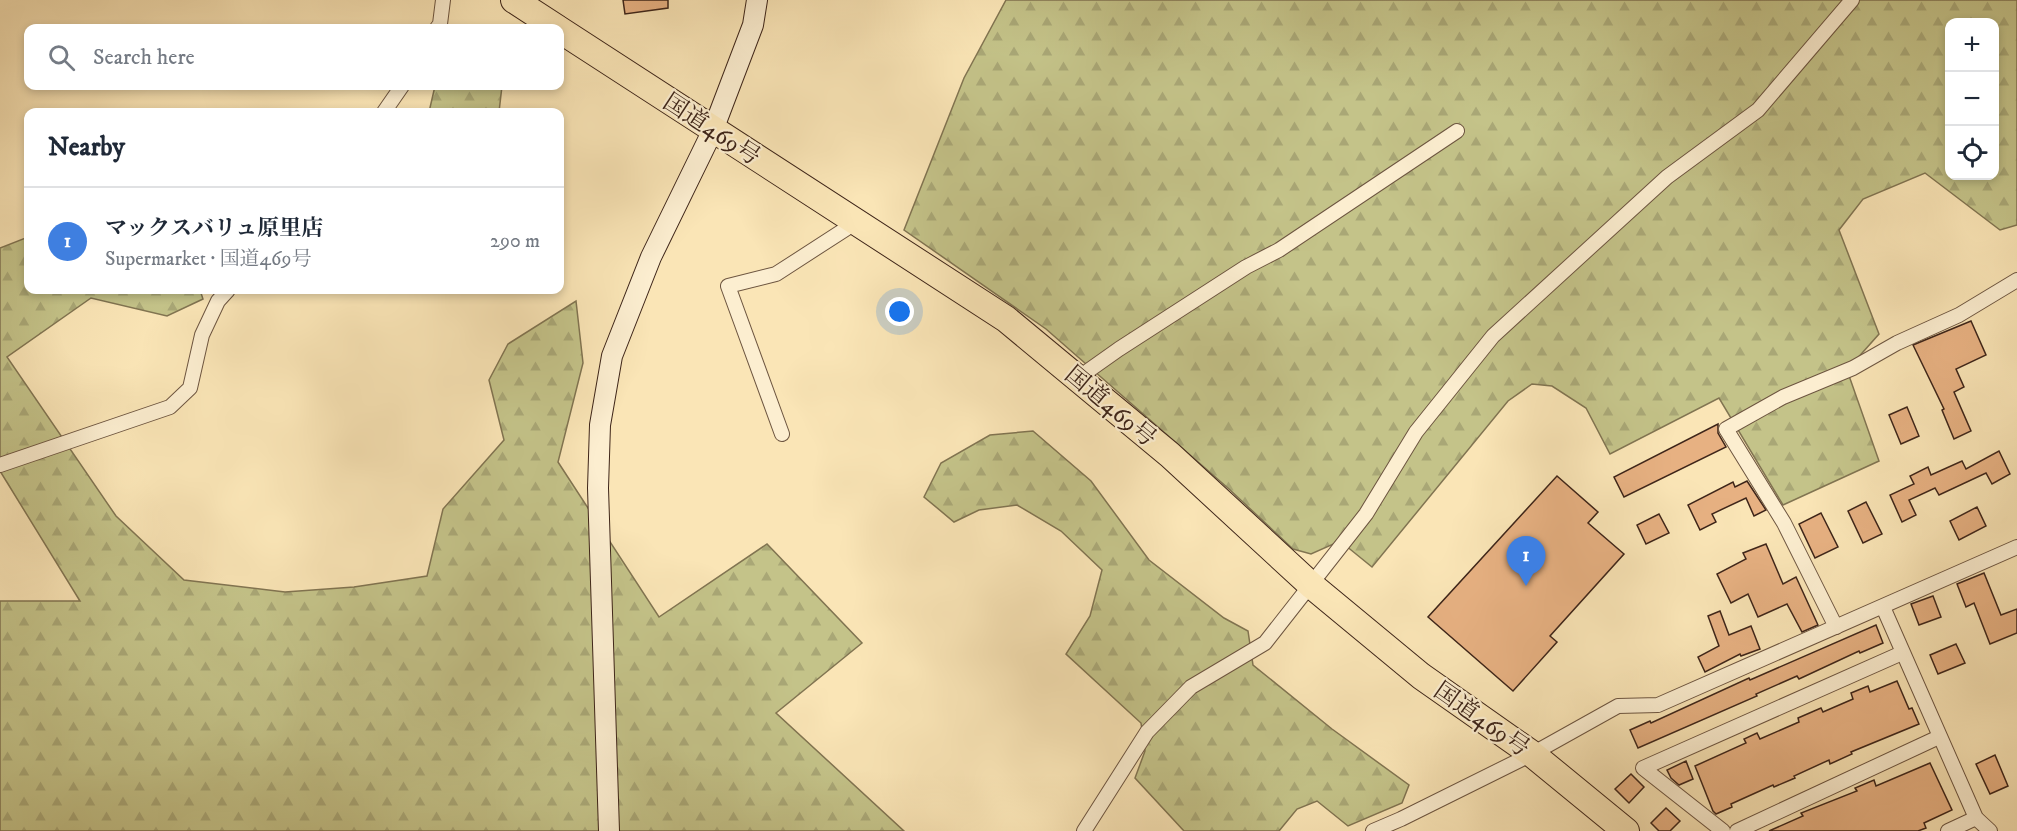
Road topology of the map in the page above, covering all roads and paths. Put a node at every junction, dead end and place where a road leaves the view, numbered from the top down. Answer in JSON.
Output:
{"nodes":[{"id":1,"x":443,"y":0,"type":"edge"},
{"id":2,"x":514,"y":0,"type":"edge"},
{"id":3,"x":757,"y":0,"type":"edge"},
{"id":4,"x":1852,"y":0,"type":"edge"},
{"id":5,"x":440,"y":24,"type":"edge"},
{"id":6,"x":550,"y":24,"type":"edge"},
{"id":7,"x":564,"y":33,"type":"edge"},
{"id":8,"x":399,"y":90,"type":"edge"},
{"id":9,"x":387,"y":108,"type":"edge"},
{"id":10,"x":713,"y":130,"type":"junction"},
{"id":11,"x":1457,"y":131,"type":"dead end"},
{"id":12,"x":858,"y":221,"type":"junction"},
{"id":13,"x":2017,"y":280,"type":"edge"},
{"id":14,"x":224,"y":294,"type":"edge"},
{"id":15,"x":1078,"y":378,"type":"junction"},
{"id":16,"x":783,"y":434,"type":"dead end"},
{"id":17,"x":0,"y":465,"type":"edge"},
{"id":18,"x":2017,"y":547,"type":"edge"},
{"id":19,"x":1311,"y":585,"type":"junction"},
{"id":20,"x":1883,"y":607,"type":"junction"},
{"id":21,"x":1836,"y":627,"type":"junction"},
{"id":22,"x":1902,"y":653,"type":"junction"},
{"id":23,"x":1939,"y":737,"type":"junction"},
{"id":24,"x":1532,"y":754,"type":"junction"},
{"id":25,"x":1976,"y":818,"type":"junction"},
{"id":26,"x":609,"y":831,"type":"edge"},
{"id":27,"x":1084,"y":831,"type":"edge"},
{"id":28,"x":1373,"y":831,"type":"edge"},
{"id":29,"x":1626,"y":831,"type":"edge"},
{"id":30,"x":1723,"y":831,"type":"edge"},
{"id":31,"x":1737,"y":831,"type":"edge"},
{"id":32,"x":1948,"y":831,"type":"edge"},
{"id":33,"x":1990,"y":831,"type":"edge"}],
"edges":[{"from":1,"to":5,"type":"street"},
{"from":2,"to":6,"type":"highway","name":"国道469号"},
{"from":3,"to":10,"type":"street"},
{"from":4,"to":19,"type":"street"},
{"from":7,"to":10,"type":"highway","name":"国道469号"},
{"from":8,"to":9,"type":"street"},
{"from":10,"to":12,"type":"highway","name":"国道469号"},
{"from":10,"to":26,"type":"street"},
{"from":11,"to":15,"type":"street"},
{"from":12,"to":15,"type":"highway","name":"国道469号"},
{"from":12,"to":16,"type":"street"},
{"from":13,"to":21,"type":"street"},
{"from":14,"to":17,"type":"street"},
{"from":15,"to":19,"type":"highway","name":"国道469号"},
{"from":18,"to":20,"type":"street"},
{"from":19,"to":24,"type":"highway","name":"国道469号"},
{"from":19,"to":27,"type":"street"},
{"from":20,"to":21,"type":"street"},
{"from":20,"to":22,"type":"street"},
{"from":21,"to":24,"type":"street"},
{"from":22,"to":23,"type":"street"},
{"from":22,"to":30,"type":"street"},
{"from":23,"to":25,"type":"street"},
{"from":23,"to":31,"type":"street"},
{"from":24,"to":28,"type":"street"},
{"from":24,"to":29,"type":"highway","name":"国道469号"},
{"from":25,"to":32,"type":"street"},
{"from":25,"to":33,"type":"street"}]}
